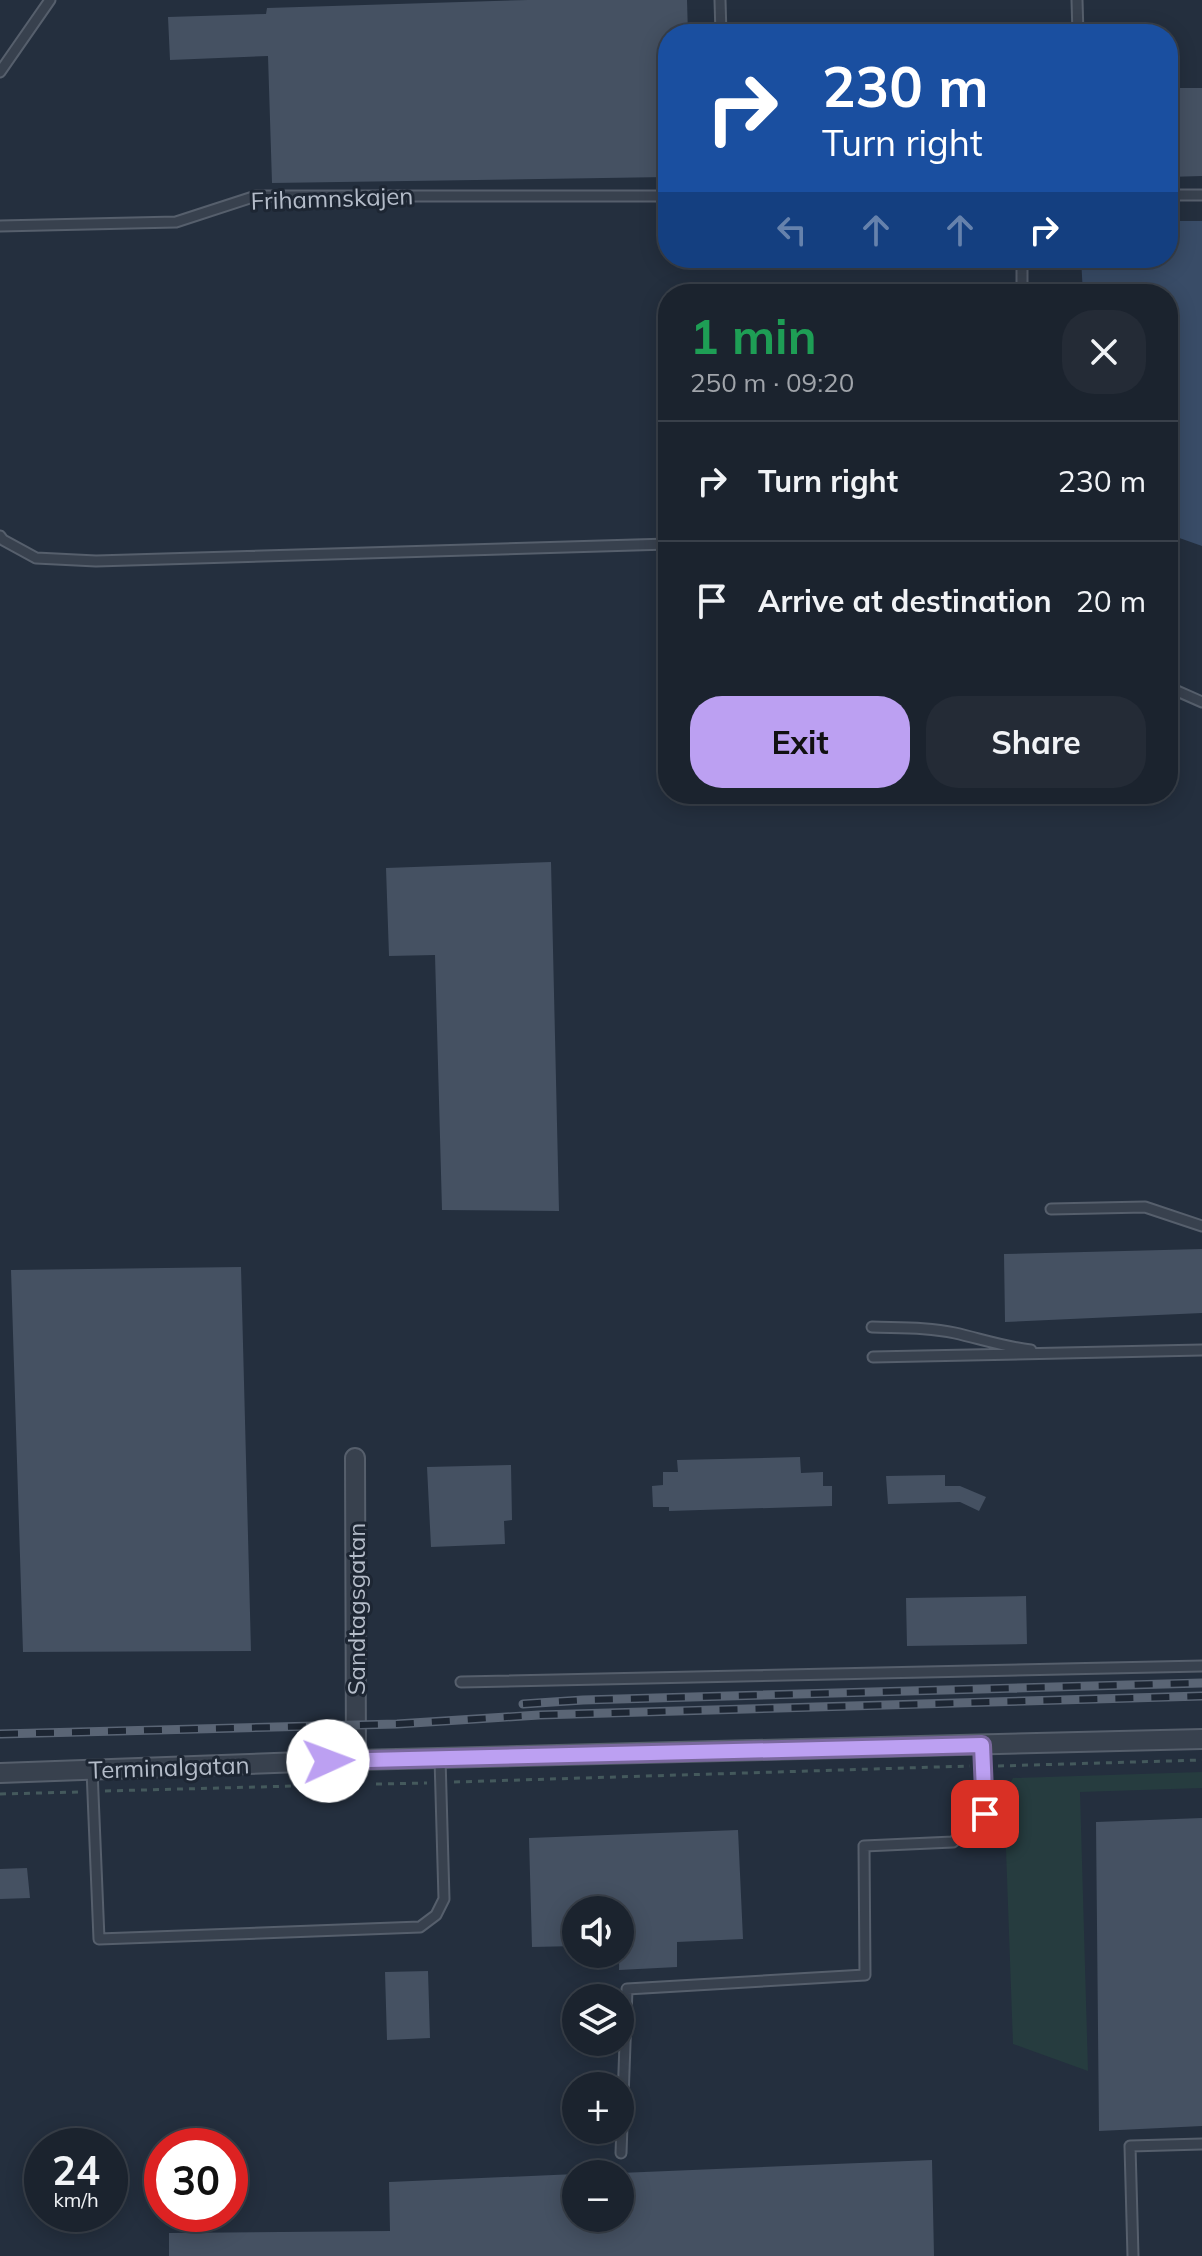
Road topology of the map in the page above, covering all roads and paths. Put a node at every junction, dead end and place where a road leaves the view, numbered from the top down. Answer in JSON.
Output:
{"nodes":[{"id":1,"x":50,"y":0,"type":"edge"},
{"id":2,"x":720,"y":0,"type":"edge"},
{"id":3,"x":1077,"y":0,"type":"edge"},
{"id":4,"x":721,"y":24,"type":"edge"},
{"id":5,"x":1078,"y":24,"type":"edge"},
{"id":6,"x":0,"y":72,"type":"edge"},
{"id":7,"x":1178,"y":195,"type":"edge"},
{"id":8,"x":1202,"y":195,"type":"edge"},
{"id":9,"x":658,"y":196,"type":"edge"},
{"id":10,"x":0,"y":226,"type":"edge"},
{"id":11,"x":0,"y":536,"type":"edge"},
{"id":12,"x":658,"y":544,"type":"edge"},
{"id":13,"x":1178,"y":691,"type":"edge"},
{"id":14,"x":1202,"y":702,"type":"edge"},
{"id":15,"x":1051,"y":1209,"type":"dead end"},
{"id":16,"x":1202,"y":1226,"type":"edge"},
{"id":17,"x":872,"y":1327,"type":"dead end"},
{"id":18,"x":1202,"y":1350,"type":"edge"},
{"id":19,"x":1102,"y":1353,"type":"junction"},
{"id":20,"x":873,"y":1357,"type":"dead end"},
{"id":21,"x":355,"y":1458,"type":"dead end"},
{"id":22,"x":1202,"y":1666,"type":"edge"},
{"id":23,"x":461,"y":1682,"type":"dead end"},
{"id":24,"x":1202,"y":1739,"type":"edge"},
{"id":25,"x":982,"y":1745,"type":"junction"},
{"id":26,"x":440,"y":1758,"type":"junction"},
{"id":27,"x":356,"y":1760,"type":"junction"},
{"id":28,"x":1202,"y":1760,"type":"edge"},
{"id":29,"x":983,"y":1766,"type":"junction"},
{"id":30,"x":92,"y":1770,"type":"junction"},
{"id":31,"x":0,"y":1773,"type":"edge"},
{"id":32,"x":441,"y":1782,"type":"junction"},
{"id":33,"x":376,"y":1784,"type":"dead end"},
{"id":34,"x":333,"y":1785,"type":"dead end"},
{"id":35,"x":92,"y":1792,"type":"junction"},
{"id":36,"x":0,"y":1794,"type":"edge"},
{"id":37,"x":1202,"y":2144,"type":"edge"},
{"id":38,"x":621,"y":2153,"type":"dead end"},
{"id":39,"x":1133,"y":2256,"type":"edge"}],
"edges":[{"from":1,"to":6,"type":"lane"},
{"from":2,"to":4,"type":"lane"},
{"from":3,"to":5,"type":"lane"},
{"from":7,"to":8,"type":"lane"},
{"from":9,"to":10,"type":"lane","name":"Frihamnskajen"},
{"from":11,"to":12,"type":"lane"},
{"from":13,"to":14,"type":"lane"},
{"from":15,"to":16,"type":"lane"},
{"from":17,"to":19,"type":"lane"},
{"from":18,"to":19,"type":"lane"},
{"from":19,"to":20,"type":"lane"},
{"from":21,"to":27,"type":"street","name":"Sandtagsgatan"},
{"from":22,"to":23,"type":"lane"},
{"from":24,"to":25,"type":"street","name":"Terminalgatan"},
{"from":25,"to":26,"type":"street","name":"Terminalgatan"},
{"from":25,"to":29,"type":"lane"},
{"from":26,"to":27,"type":"street","name":"Terminalgatan"},
{"from":26,"to":32,"type":"lane"},
{"from":27,"to":30,"type":"street","name":"Terminalgatan"},
{"from":28,"to":29,"type":"path"},
{"from":29,"to":32,"type":"path"},
{"from":29,"to":38,"type":"lane"},
{"from":30,"to":31,"type":"street","name":"Terminalgatan"},
{"from":30,"to":35,"type":"lane"},
{"from":32,"to":33,"type":"path"},
{"from":32,"to":35,"type":"lane"},
{"from":34,"to":35,"type":"path"},
{"from":35,"to":36,"type":"path"},
{"from":37,"to":39,"type":"lane"}]}
